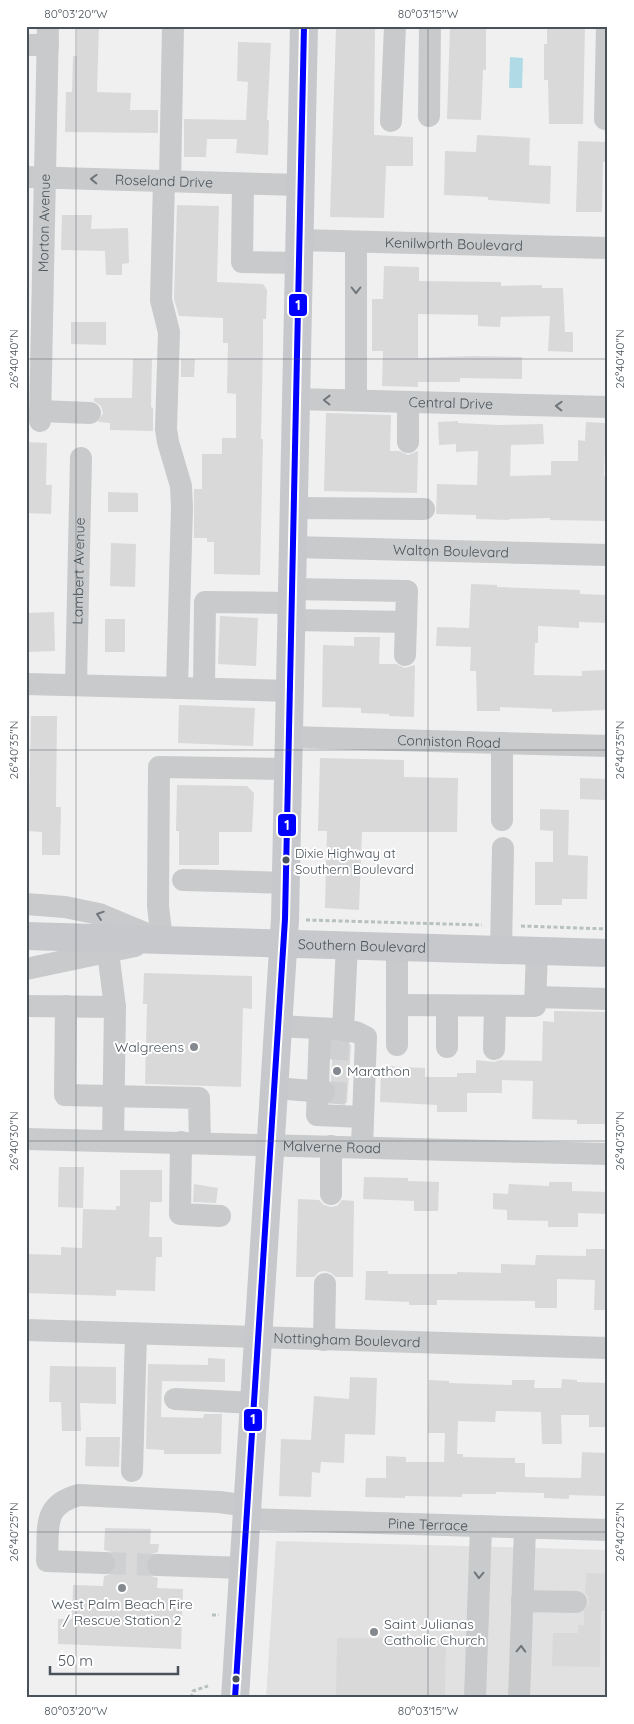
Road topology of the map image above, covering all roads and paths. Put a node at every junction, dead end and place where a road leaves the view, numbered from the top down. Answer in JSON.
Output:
{"nodes":[{"id":1,"x":173,"y":26,"type":"edge"},
{"id":2,"x":304,"y":26,"type":"edge"},
{"id":3,"x":395,"y":26,"type":"edge"},
{"id":4,"x":430,"y":26,"type":"edge"},
{"id":5,"x":607,"y":26,"type":"edge"},
{"id":6,"x":41,"y":39,"type":"edge"},
{"id":7,"x":429,"y":116,"type":"dead end"},
{"id":8,"x":605,"y":119,"type":"dead end"},
{"id":9,"x":391,"y":121,"type":"dead end"},
{"id":10,"x":36,"y":177,"type":"edge"},
{"id":11,"x":167,"y":181,"type":"junction"},
{"id":12,"x":243,"y":184,"type":"junction"},
{"id":13,"x":300,"y":185,"type":"junction"},
{"id":14,"x":356,"y":242,"type":"junction"},
{"id":15,"x":608,"y":248,"type":"edge"},
{"id":16,"x":299,"y":252,"type":"junction"},
{"id":17,"x":34,"y":307,"type":"edge"},
{"id":18,"x":296,"y":399,"type":"junction"},
{"id":19,"x":356,"y":400,"type":"junction"},
{"id":20,"x":408,"y":402,"type":"junction"},
{"id":21,"x":608,"y":407,"type":"edge"},
{"id":22,"x":90,"y":413,"type":"dead end"},
{"id":23,"x":408,"y":442,"type":"dead end"},
{"id":24,"x":81,"y":458,"type":"dead end"},
{"id":25,"x":294,"y":508,"type":"junction"},
{"id":26,"x":424,"y":509,"type":"dead end"},
{"id":27,"x":293,"y":547,"type":"junction"},
{"id":28,"x":608,"y":555,"type":"edge"},
{"id":29,"x":292,"y":604,"type":"junction"},
{"id":30,"x":406,"y":622,"type":"junction"},
{"id":31,"x":405,"y":655,"type":"dead end"},
{"id":32,"x":26,"y":684,"type":"edge"},
{"id":33,"x":76,"y":685,"type":"junction"},
{"id":34,"x":176,"y":688,"type":"junction"},
{"id":35,"x":204,"y":688,"type":"junction"},
{"id":36,"x":290,"y":690,"type":"junction"},
{"id":37,"x":289,"y":737,"type":"junction"},
{"id":38,"x":502,"y":743,"type":"junction"},
{"id":39,"x":608,"y":746,"type":"edge"},
{"id":40,"x":289,"y":769,"type":"junction"},
{"id":41,"x":502,"y":820,"type":"dead end"},
{"id":42,"x":503,"y":848,"type":"dead end"},
{"id":43,"x":183,"y":880,"type":"dead end"},
{"id":44,"x":287,"y":883,"type":"junction"},
{"id":45,"x":26,"y":904,"type":"edge"},
{"id":46,"x":608,"y":929,"type":"edge"},
{"id":47,"x":285,"y":931,"type":"junction"},
{"id":48,"x":26,"y":936,"type":"edge"},
{"id":49,"x":502,"y":938,"type":"junction"},
{"id":50,"x":162,"y":940,"type":"junction"},
{"id":51,"x":347,"y":945,"type":"junction"},
{"id":52,"x":397,"y":947,"type":"junction"},
{"id":53,"x":537,"y":951,"type":"junction"},
{"id":54,"x":108,"y":952,"type":"junction"},
{"id":55,"x":608,"y":953,"type":"edge"},
{"id":56,"x":26,"y":969,"type":"edge"},
{"id":57,"x":536,"y":997,"type":"junction"},
{"id":58,"x":608,"y":998,"type":"edge"},
{"id":59,"x":397,"y":1005,"type":"junction"},
{"id":60,"x":26,"y":1006,"type":"edge"},
{"id":61,"x":66,"y":1006,"type":"junction"},
{"id":62,"x":448,"y":1006,"type":"junction"},
{"id":63,"x":495,"y":1006,"type":"junction"},
{"id":64,"x":115,"y":1007,"type":"junction"},
{"id":65,"x":279,"y":1026,"type":"junction"},
{"id":66,"x":338,"y":1042,"type":"junction"},
{"id":67,"x":397,"y":1045,"type":"dead end"},
{"id":68,"x":448,"y":1047,"type":"dead end"},
{"id":69,"x":494,"y":1049,"type":"dead end"},
{"id":70,"x":275,"y":1088,"type":"junction"},
{"id":71,"x":321,"y":1092,"type":"junction"},
{"id":72,"x":114,"y":1097,"type":"junction"},
{"id":73,"x":358,"y":1102,"type":"junction"},
{"id":74,"x":26,"y":1139,"type":"edge"},
{"id":75,"x":113,"y":1141,"type":"junction"},
{"id":76,"x":190,"y":1143,"type":"junction"},
{"id":77,"x":272,"y":1145,"type":"junction"},
{"id":78,"x":331,"y":1146,"type":"junction"},
{"id":79,"x":362,"y":1147,"type":"junction"},
{"id":80,"x":608,"y":1154,"type":"edge"},
{"id":81,"x":331,"y":1194,"type":"dead end"},
{"id":82,"x":220,"y":1216,"type":"dead end"},
{"id":83,"x":325,"y":1284,"type":"dead end"},
{"id":84,"x":26,"y":1330,"type":"edge"},
{"id":85,"x":136,"y":1334,"type":"junction"},
{"id":86,"x":258,"y":1338,"type":"junction"},
{"id":87,"x":324,"y":1340,"type":"junction"},
{"id":88,"x":608,"y":1348,"type":"edge"},
{"id":89,"x":174,"y":1399,"type":"dead end"},
{"id":90,"x":254,"y":1403,"type":"junction"},
{"id":91,"x":132,"y":1471,"type":"dead end"},
{"id":92,"x":248,"y":1512,"type":"junction"},
{"id":93,"x":481,"y":1526,"type":"junction"},
{"id":94,"x":525,"y":1528,"type":"junction"},
{"id":95,"x":608,"y":1530,"type":"edge"},
{"id":96,"x":104,"y":1563,"type":"tunnel mouth"},
{"id":97,"x":158,"y":1565,"type":"tunnel mouth"},
{"id":98,"x":244,"y":1568,"type":"junction"},
{"id":99,"x":522,"y":1602,"type":"junction"},
{"id":100,"x":576,"y":1602,"type":"dead end"},
{"id":101,"x":208,"y":1686,"type":"dead end"},
{"id":102,"x":190,"y":1698,"type":"edge"},
{"id":103,"x":235,"y":1698,"type":"edge"},
{"id":104,"x":475,"y":1698,"type":"edge"},
{"id":105,"x":519,"y":1698,"type":"edge"}],
"edges":[{"from":1,"to":11,"type":"street"},
{"from":2,"to":13,"type":"main road"},
{"from":3,"to":9,"type":"street"},
{"from":4,"to":7,"type":"street"},
{"from":5,"to":8,"type":"street"},
{"from":6,"to":10,"type":"street","name":"Morton Avenue"},
{"from":11,"to":10,"type":"street","name":"Roseland Drive","one_way":true},
{"from":10,"to":17,"type":"street","name":"Morton Avenue"},
{"from":11,"to":12,"type":"street","name":"Roseland Drive"},
{"from":11,"to":34,"type":"street"},
{"from":12,"to":13,"type":"street","name":"Roseland Drive"},
{"from":12,"to":16,"type":"street","name":"Kenilworth Boulevard"},
{"from":13,"to":16,"type":"main road"},
{"from":14,"to":15,"type":"street","name":"Kenilworth Boulevard"},
{"from":14,"to":16,"type":"street","name":"Kenilworth Boulevard"},
{"from":14,"to":19,"type":"street","one_way":true},
{"from":16,"to":18,"type":"main road"},
{"from":17,"to":22,"type":"street","name":"Morton Avenue"},
{"from":19,"to":18,"type":"street","name":"Central Drive","one_way":true},
{"from":18,"to":25,"type":"main road"},
{"from":19,"to":20,"type":"street","name":"Central Drive"},
{"from":21,"to":20,"type":"street","name":"Central Drive","one_way":true},
{"from":20,"to":23,"type":"street"},
{"from":24,"to":33,"type":"street","name":"Lambert Avenue"},
{"from":25,"to":26,"type":"street"},
{"from":25,"to":27,"type":"main road"},
{"from":27,"to":28,"type":"street","name":"Walton Boulevard"},
{"from":27,"to":29,"type":"main road"},
{"from":29,"to":30,"type":"street"},
{"from":29,"to":30,"type":"street"},
{"from":29,"to":35,"type":"street"},
{"from":29,"to":36,"type":"main road"},
{"from":30,"to":31,"type":"street"},
{"from":32,"to":33,"type":"street"},
{"from":33,"to":34,"type":"street"},
{"from":34,"to":35,"type":"street"},
{"from":35,"to":36,"type":"street"},
{"from":36,"to":37,"type":"main road"},
{"from":37,"to":38,"type":"street","name":"Conniston Road"},
{"from":37,"to":40,"type":"main road"},
{"from":38,"to":39,"type":"street","name":"Conniston Road"},
{"from":38,"to":41,"type":"street"},
{"from":40,"to":44,"type":"main road"},
{"from":40,"to":50,"type":"street"},
{"from":42,"to":49,"type":"street"},
{"from":43,"to":44,"type":"street"},
{"from":44,"to":47,"type":"main road"},
{"from":50,"to":45,"type":"street","one_way":true},
{"from":46,"to":49,"type":"path"},
{"from":47,"to":49,"type":"path"},
{"from":47,"to":50,"type":"main road","name":"Southern Boulevard"},
{"from":47,"to":51,"type":"main road","name":"Southern Boulevard"},
{"from":47,"to":65,"type":"main road"},
{"from":48,"to":50,"type":"main road","name":"Southern Boulevard"},
{"from":49,"to":52,"type":"main road","name":"Southern Boulevard"},
{"from":49,"to":53,"type":"main road","name":"Southern Boulevard"},
{"from":50,"to":54,"type":"street"},
{"from":51,"to":52,"type":"main road","name":"Southern Boulevard"},
{"from":51,"to":66,"type":"street"},
{"from":52,"to":59,"type":"street"},
{"from":53,"to":55,"type":"main road","name":"Southern Boulevard"},
{"from":53,"to":57,"type":"street"},
{"from":54,"to":56,"type":"street"},
{"from":54,"to":64,"type":"street"},
{"from":57,"to":58,"type":"street"},
{"from":57,"to":63,"type":"street"},
{"from":59,"to":62,"type":"street"},
{"from":59,"to":67,"type":"street"},
{"from":60,"to":61,"type":"street"},
{"from":61,"to":64,"type":"street"},
{"from":61,"to":72,"type":"street"},
{"from":62,"to":63,"type":"street"},
{"from":62,"to":68,"type":"street"},
{"from":63,"to":69,"type":"street"},
{"from":64,"to":72,"type":"street"},
{"from":65,"to":66,"type":"street"},
{"from":65,"to":70,"type":"main road"},
{"from":66,"to":71,"type":"street"},
{"from":66,"to":73,"type":"street"},
{"from":70,"to":71,"type":"street"},
{"from":70,"to":77,"type":"main road"},
{"from":71,"to":73,"type":"street"},
{"from":72,"to":75,"type":"street"},
{"from":72,"to":76,"type":"street"},
{"from":73,"to":79,"type":"street"},
{"from":74,"to":75,"type":"street","name":"Malverne Road"},
{"from":75,"to":76,"type":"street","name":"Malverne Road"},
{"from":76,"to":77,"type":"street","name":"Malverne Road"},
{"from":76,"to":82,"type":"street"},
{"from":77,"to":78,"type":"street","name":"Malverne Road"},
{"from":77,"to":86,"type":"main road"},
{"from":78,"to":79,"type":"street","name":"Malverne Road"},
{"from":78,"to":81,"type":"street"},
{"from":79,"to":80,"type":"street","name":"Malverne Road"},
{"from":83,"to":87,"type":"street"},
{"from":84,"to":85,"type":"street","name":"Nottingham Boulevard"},
{"from":85,"to":86,"type":"street","name":"Nottingham Boulevard"},
{"from":85,"to":91,"type":"street"},
{"from":86,"to":87,"type":"street","name":"Nottingham Boulevard"},
{"from":86,"to":90,"type":"main road"},
{"from":87,"to":88,"type":"street","name":"Nottingham Boulevard"},
{"from":89,"to":90,"type":"street"},
{"from":90,"to":92,"type":"main road"},
{"from":92,"to":93,"type":"street","name":"Pine Terrace"},
{"from":92,"to":96,"type":"street","name":"Pine Terrace"},
{"from":92,"to":98,"type":"main road"},
{"from":93,"to":94,"type":"street","name":"Pine Terrace"},
{"from":93,"to":104,"type":"street","one_way":true},
{"from":94,"to":95,"type":"street","name":"Pine Terrace"},
{"from":94,"to":99,"type":"street"},
{"from":97,"to":98,"type":"street"},
{"from":98,"to":103,"type":"main road"},
{"from":99,"to":100,"type":"street"},
{"from":105,"to":99,"type":"street","one_way":true},
{"from":101,"to":102,"type":"path"}]}
